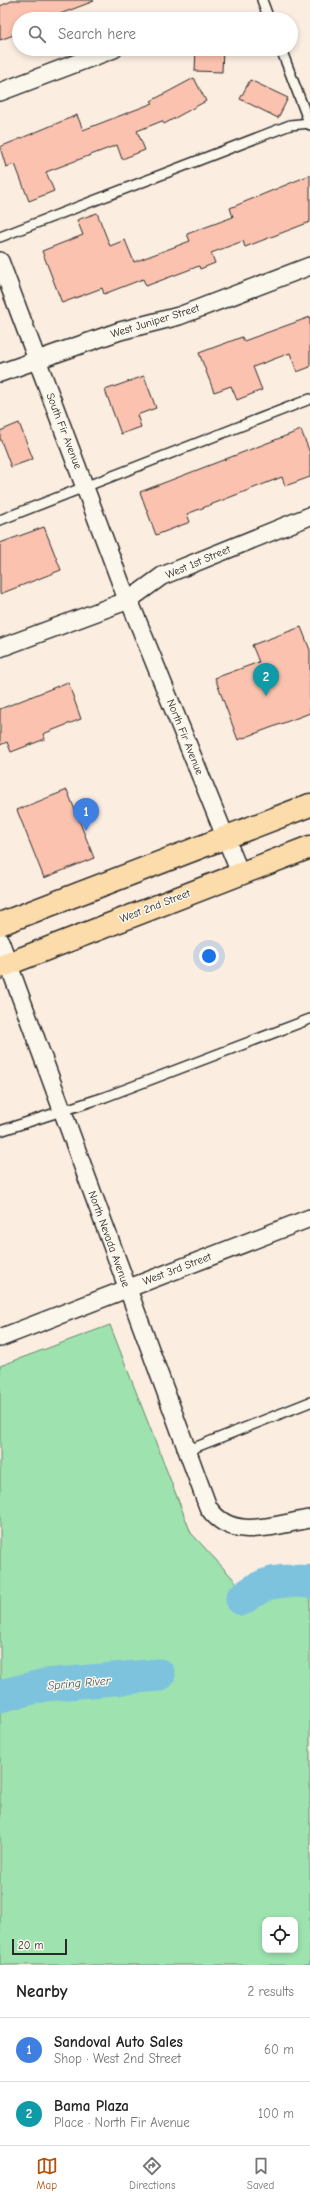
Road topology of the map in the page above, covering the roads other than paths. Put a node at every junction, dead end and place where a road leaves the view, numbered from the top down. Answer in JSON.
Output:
{"nodes":[{"id":1,"x":262,"y":0,"type":"edge"},
{"id":2,"x":266,"y":12,"type":"edge"},
{"id":3,"x":95,"y":56,"type":"edge"},
{"id":4,"x":284,"y":56,"type":"edge"},
{"id":5,"x":0,"y":92,"type":"edge"},
{"id":6,"x":310,"y":123,"type":"edge"},
{"id":7,"x":0,"y":238,"type":"edge"},
{"id":8,"x":0,"y":262,"type":"edge"},
{"id":9,"x":310,"y":266,"type":"edge"},
{"id":10,"x":36,"y":359,"type":"junction"},
{"id":11,"x":0,"y":373,"type":"edge"},
{"id":12,"x":310,"y":399,"type":"edge"},
{"id":13,"x":86,"y":487,"type":"junction"},
{"id":14,"x":310,"y":516,"type":"edge"},
{"id":15,"x":0,"y":520,"type":"edge"},
{"id":16,"x":129,"y":600,"type":"junction"},
{"id":17,"x":0,"y":648,"type":"edge"},
{"id":18,"x":310,"y":805,"type":"edge"},
{"id":19,"x":226,"y":837,"type":"junction"},
{"id":20,"x":310,"y":846,"type":"edge"},
{"id":21,"x":240,"y":874,"type":"junction"},
{"id":22,"x":0,"y":924,"type":"edge"},
{"id":23,"x":0,"y":940,"type":"edge"},
{"id":24,"x":4,"y":965,"type":"edge"},
{"id":25,"x":310,"y":1019,"type":"edge"},
{"id":26,"x":62,"y":1111,"type":"junction"},
{"id":27,"x":0,"y":1131,"type":"edge"},
{"id":28,"x":310,"y":1218,"type":"edge"},
{"id":29,"x":127,"y":1289,"type":"junction"},
{"id":30,"x":0,"y":1338,"type":"edge"},
{"id":31,"x":310,"y":1402,"type":"edge"},
{"id":32,"x":186,"y":1451,"type":"junction"},
{"id":33,"x":310,"y":1519,"type":"edge"}],
"edges":[{"from":1,"to":2,"type":"lane"},
{"from":3,"to":5,"type":"street"},
{"from":4,"to":6,"type":"lane"},
{"from":6,"to":7,"type":"lane"},
{"from":8,"to":10,"type":"street","name":"South Fir Avenue"},
{"from":9,"to":10,"type":"street","name":"West Juniper Street"},
{"from":10,"to":11,"type":"street","name":"West Juniper Street"},
{"from":10,"to":13,"type":"street","name":"South Fir Avenue"},
{"from":12,"to":13,"type":"lane"},
{"from":13,"to":15,"type":"lane"},
{"from":13,"to":16,"type":"street","name":"South Fir Avenue"},
{"from":14,"to":16,"type":"street","name":"West 1st Street"},
{"from":16,"to":17,"type":"street","name":"West 1st Street"},
{"from":16,"to":19,"type":"street","name":"North Fir Avenue"},
{"from":18,"to":19,"type":"main road"},
{"from":19,"to":21,"type":"street","name":"North Fir Avenue"},
{"from":19,"to":22,"type":"main road"},
{"from":20,"to":21,"type":"main road","name":"West 2nd Street"},
{"from":21,"to":24,"type":"main road","name":"West 2nd Street"},
{"from":23,"to":24,"type":"street","name":"North Nevada Avenue"},
{"from":24,"to":26,"type":"street","name":"North Nevada Avenue"},
{"from":25,"to":26,"type":"lane"},
{"from":26,"to":27,"type":"lane"},
{"from":26,"to":29,"type":"street","name":"North Nevada Avenue"},
{"from":28,"to":29,"type":"street","name":"West 3rd Street"},
{"from":29,"to":30,"type":"street","name":"West 3rd Street"},
{"from":29,"to":32,"type":"street","name":"North Nevada Avenue"},
{"from":31,"to":32,"type":"lane"},
{"from":32,"to":33,"type":"street","name":"North Nevada Avenue"}]}
